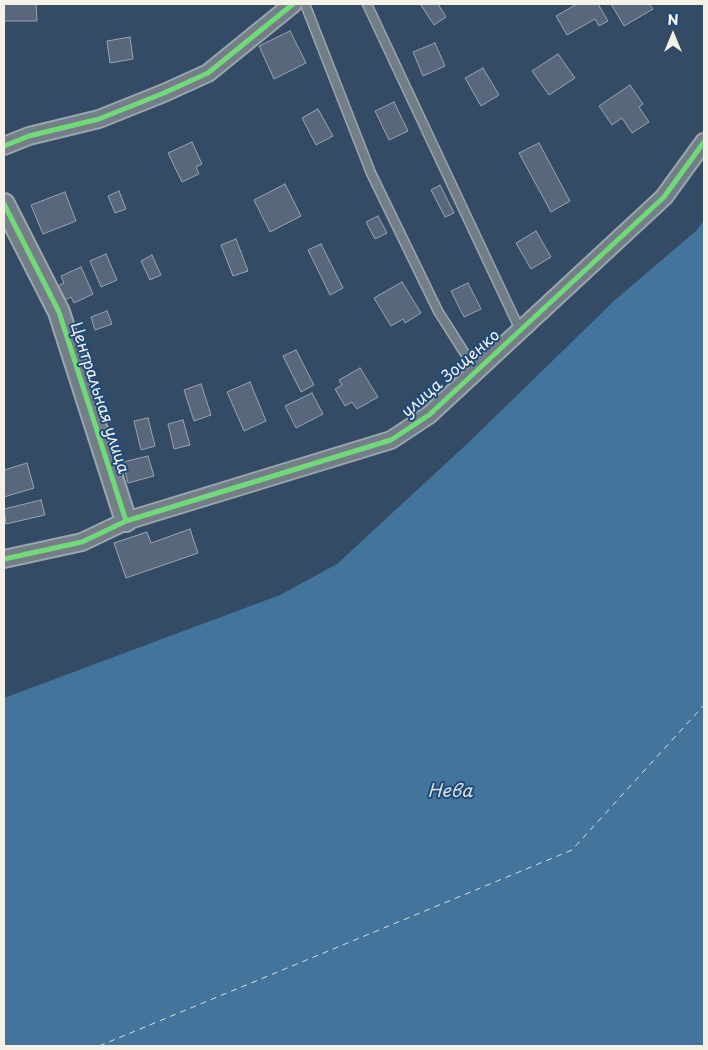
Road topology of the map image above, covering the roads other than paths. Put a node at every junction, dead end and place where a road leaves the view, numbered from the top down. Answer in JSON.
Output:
{"nodes":[{"id":1,"x":293,"y":4,"type":"edge"},
{"id":2,"x":306,"y":4,"type":"edge"},
{"id":3,"x":367,"y":4,"type":"edge"},
{"id":4,"x":704,"y":142,"type":"edge"},
{"id":5,"x":4,"y":146,"type":"edge"},
{"id":6,"x":4,"y":204,"type":"edge"},
{"id":7,"x":520,"y":330,"type":"junction"},
{"id":8,"x":476,"y":371,"type":"junction"},
{"id":9,"x":126,"y":521,"type":"junction"},
{"id":10,"x":4,"y":559,"type":"edge"}],
"edges":[{"from":1,"to":5,"type":"street"},
{"from":2,"to":8,"type":"lane"},
{"from":3,"to":7,"type":"lane"},
{"from":4,"to":7,"type":"street","name":"улица Зощенко"},
{"from":6,"to":9,"type":"street","name":"Центральная улица"},
{"from":7,"to":8,"type":"street","name":"улица Зощенко"},
{"from":8,"to":9,"type":"street","name":"улица Зощенко"},
{"from":9,"to":10,"type":"street","name":"улица Зощенко"}]}
